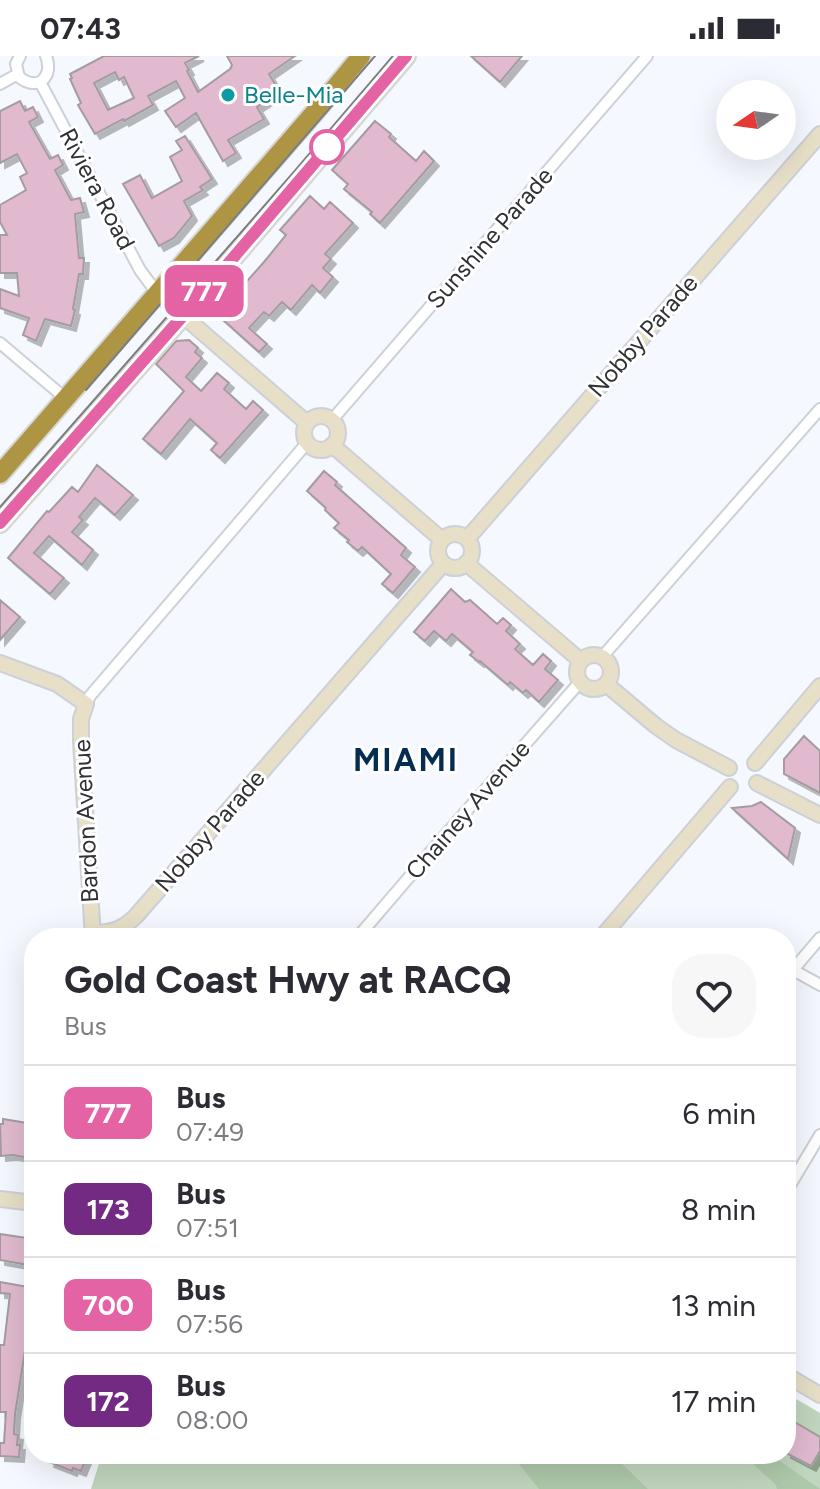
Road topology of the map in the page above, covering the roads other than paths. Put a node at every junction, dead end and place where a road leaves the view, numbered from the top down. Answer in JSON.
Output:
{"nodes":[{"id":1,"x":20,"y":56,"type":"edge"},
{"id":2,"x":361,"y":56,"type":"edge"},
{"id":3,"x":406,"y":56,"type":"edge"},
{"id":4,"x":647,"y":56,"type":"edge"},
{"id":5,"x":48,"y":57,"type":"edge"},
{"id":6,"x":18,"y":74,"type":"junction"},
{"id":7,"x":40,"y":82,"type":"junction"},
{"id":8,"x":0,"y":84,"type":"edge"},
{"id":9,"x":820,"y":134,"type":"edge"},
{"id":10,"x":157,"y":293,"type":"junction"},
{"id":11,"x":183,"y":315,"type":"junction"},
{"id":12,"x":0,"y":343,"type":"edge"},
{"id":13,"x":65,"y":398,"type":"junction"},
{"id":14,"x":820,"y":409,"type":"edge"},
{"id":15,"x":332,"y":420,"type":"junction"},
{"id":16,"x":307,"y":423,"type":"junction"},
{"id":17,"x":307,"y":443,"type":"junction"},
{"id":18,"x":332,"y":445,"type":"junction"},
{"id":19,"x":0,"y":474,"type":"edge"},
{"id":20,"x":0,"y":523,"type":"edge"},
{"id":21,"x":441,"y":539,"type":"junction"},
{"id":22,"x":467,"y":539,"type":"junction"},
{"id":23,"x":466,"y":563,"type":"junction"},
{"id":24,"x":443,"y":564,"type":"junction"},
{"id":25,"x":602,"y":657,"type":"junction"},
{"id":26,"x":581,"y":661,"type":"junction"},
{"id":27,"x":0,"y":663,"type":"edge"},
{"id":28,"x":580,"y":682,"type":"junction"},
{"id":29,"x":606,"y":684,"type":"junction"},
{"id":30,"x":820,"y":686,"type":"edge"},
{"id":31,"x":86,"y":704,"type":"junction"},
{"id":32,"x":755,"y":763,"type":"junction"},
{"id":33,"x":729,"y":768,"type":"junction"},
{"id":34,"x":757,"y":783,"type":"junction"},
{"id":35,"x":730,"y":787,"type":"junction"},
{"id":36,"x":820,"y":815,"type":"edge"},
{"id":37,"x":93,"y":928,"type":"edge"},
{"id":38,"x":121,"y":928,"type":"edge"},
{"id":39,"x":366,"y":928,"type":"edge"},
{"id":40,"x":610,"y":928,"type":"edge"},
{"id":41,"x":820,"y":938,"type":"edge"},
{"id":42,"x":796,"y":967,"type":"edge"},
{"id":43,"x":796,"y":976,"type":"edge"},
{"id":44,"x":820,"y":985,"type":"edge"},
{"id":45,"x":820,"y":1135,"type":"edge"},
{"id":46,"x":796,"y":1175,"type":"edge"},
{"id":47,"x":0,"y":1199,"type":"edge"},
{"id":48,"x":24,"y":1202,"type":"edge"},
{"id":49,"x":796,"y":1381,"type":"edge"},
{"id":50,"x":820,"y":1395,"type":"edge"}],
"edges":[{"from":1,"to":6,"type":"street"},
{"from":2,"to":10,"type":"highway"},
{"from":3,"to":11,"type":"highway"},
{"from":4,"to":15,"type":"street","name":"Sunshine Parade"},
{"from":5,"to":7,"type":"street"},
{"from":6,"to":7,"type":"street"},
{"from":6,"to":8,"type":"street"},
{"from":7,"to":10,"type":"street","name":"Riviera Road"},
{"from":9,"to":22,"type":"street","name":"Nobby Parade"},
{"from":10,"to":11,"type":"street"},
{"from":10,"to":13,"type":"highway"},
{"from":11,"to":16,"type":"street"},
{"from":11,"to":20,"type":"highway"},
{"from":12,"to":13,"type":"street"},
{"from":13,"to":19,"type":"highway"},
{"from":14,"to":25,"type":"street"},
{"from":15,"to":16,"type":"street"},
{"from":15,"to":18,"type":"street"},
{"from":16,"to":17,"type":"street"},
{"from":17,"to":18,"type":"street"},
{"from":17,"to":31,"type":"street"},
{"from":18,"to":21,"type":"street"},
{"from":21,"to":22,"type":"street"},
{"from":21,"to":24,"type":"street"},
{"from":22,"to":23,"type":"street"},
{"from":23,"to":24,"type":"street"},
{"from":23,"to":26,"type":"street"},
{"from":24,"to":38,"type":"street","name":"Nobby Parade"},
{"from":25,"to":26,"type":"street"},
{"from":25,"to":29,"type":"street"},
{"from":26,"to":28,"type":"street"},
{"from":27,"to":31,"type":"street","name":"Bardon Avenue"},
{"from":28,"to":29,"type":"street"},
{"from":28,"to":39,"type":"street","name":"Chainey Avenue"},
{"from":29,"to":33,"type":"street"},
{"from":30,"to":32,"type":"street"},
{"from":31,"to":37,"type":"street","name":"Bardon Avenue"},
{"from":32,"to":33,"type":"street"},
{"from":32,"to":34,"type":"street"},
{"from":33,"to":35,"type":"street"},
{"from":34,"to":35,"type":"street"},
{"from":34,"to":36,"type":"street"},
{"from":35,"to":40,"type":"street"},
{"from":41,"to":42,"type":"street"},
{"from":43,"to":44,"type":"street"},
{"from":45,"to":46,"type":"street"},
{"from":47,"to":48,"type":"street"},
{"from":49,"to":50,"type":"street"}]}
